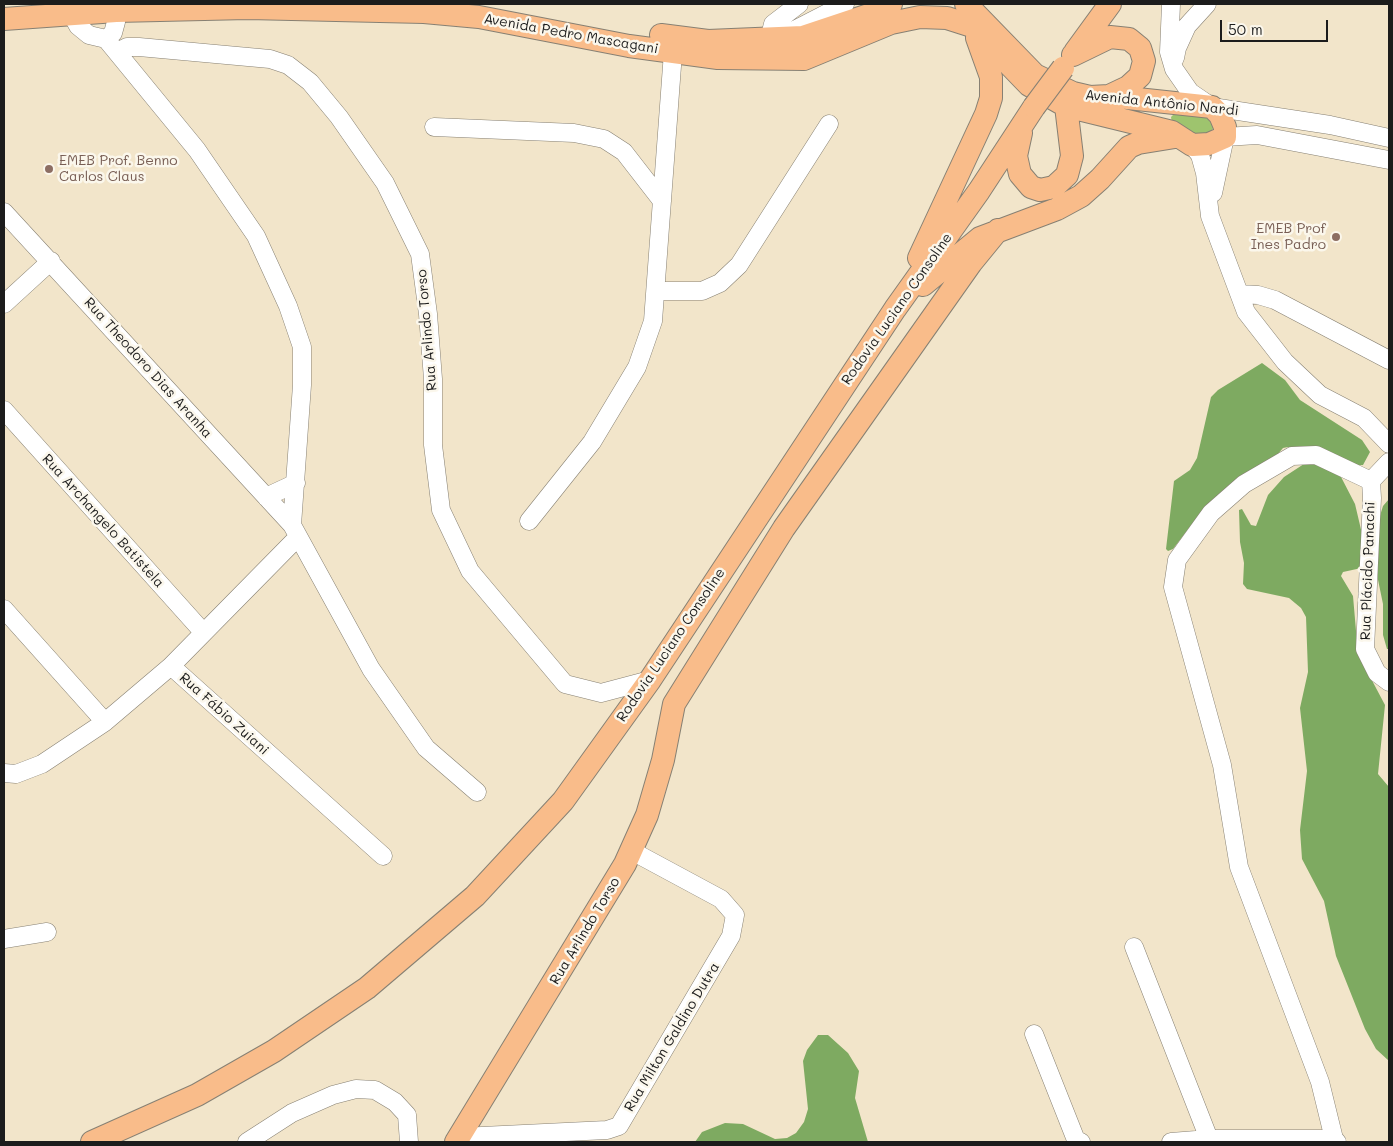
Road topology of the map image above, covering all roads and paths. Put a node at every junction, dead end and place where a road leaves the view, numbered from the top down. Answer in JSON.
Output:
{"nodes":[{"id":1,"x":481,"y":4,"type":"edge"},
{"id":2,"x":799,"y":4,"type":"edge"},
{"id":3,"x":845,"y":4,"type":"edge"},
{"id":4,"x":908,"y":4,"type":"edge"},
{"id":5,"x":966,"y":4,"type":"edge"},
{"id":6,"x":1110,"y":4,"type":"edge"},
{"id":7,"x":1171,"y":4,"type":"edge"},
{"id":8,"x":1206,"y":4,"type":"edge"},
{"id":9,"x":116,"y":8,"type":"edge"},
{"id":10,"x":71,"y":10,"type":"edge"},
{"id":11,"x":946,"y":11,"type":"edge"},
{"id":12,"x":891,"y":14,"type":"edge"},
{"id":13,"x":4,"y":20,"type":"edge"},
{"id":14,"x":972,"y":26,"type":"junction"},
{"id":15,"x":673,"y":44,"type":"junction"},
{"id":16,"x":111,"y":46,"type":"junction"},
{"id":17,"x":776,"y":46,"type":"junction"},
{"id":18,"x":1068,"y":62,"type":"junction"},
{"id":19,"x":1174,"y":68,"type":"junction"},
{"id":20,"x":1109,"y":96,"type":"junction"},
{"id":21,"x":1177,"y":104,"type":"junction"},
{"id":22,"x":1066,"y":106,"type":"junction"},
{"id":23,"x":1212,"y":107,"type":"junction"},
{"id":24,"x":1029,"y":114,"type":"junction"},
{"id":25,"x":829,"y":124,"type":"dead end"},
{"id":26,"x":434,"y":127,"type":"dead end"},
{"id":27,"x":1225,"y":137,"type":"junction"},
{"id":28,"x":1181,"y":138,"type":"junction"},
{"id":29,"x":1389,"y":138,"type":"edge"},
{"id":30,"x":1389,"y":160,"type":"edge"},
{"id":31,"x":662,"y":201,"type":"junction"},
{"id":32,"x":4,"y":212,"type":"edge"},
{"id":33,"x":1210,"y":216,"type":"junction"},
{"id":34,"x":998,"y":230,"type":"junction"},
{"id":35,"x":50,"y":260,"type":"junction"},
{"id":36,"x":656,"y":291,"type":"junction"},
{"id":37,"x":1240,"y":294,"type":"junction"},
{"id":38,"x":4,"y":304,"type":"edge"},
{"id":39,"x":895,"y":308,"type":"junction"},
{"id":40,"x":1389,"y":360,"type":"edge"},
{"id":41,"x":4,"y":410,"type":"edge"},
{"id":42,"x":1389,"y":444,"type":"edge"},
{"id":43,"x":1389,"y":462,"type":"edge"},
{"id":44,"x":1371,"y":481,"type":"junction"},
{"id":45,"x":296,"y":482,"type":"junction"},
{"id":46,"x":266,"y":497,"type":"junction"},
{"id":47,"x":530,"y":521,"type":"dead end"},
{"id":48,"x":295,"y":531,"type":"junction"},
{"id":49,"x":4,"y":609,"type":"edge"},
{"id":50,"x":203,"y":632,"type":"junction"},
{"id":51,"x":171,"y":666,"type":"junction"},
{"id":52,"x":650,"y":680,"type":"junction"},
{"id":53,"x":1389,"y":682,"type":"edge"},
{"id":54,"x":105,"y":722,"type":"junction"},
{"id":55,"x":4,"y":773,"type":"edge"},
{"id":56,"x":477,"y":792,"type":"dead end"},
{"id":57,"x":630,"y":850,"type":"junction"},
{"id":58,"x":383,"y":856,"type":"dead end"},
{"id":59,"x":47,"y":932,"type":"dead end"},
{"id":60,"x":4,"y":939,"type":"edge"},
{"id":61,"x":1134,"y":947,"type":"dead end"},
{"id":62,"x":1034,"y":1034,"type":"dead end"},
{"id":63,"x":1208,"y":1139,"type":"junction"},
{"id":64,"x":458,"y":1140,"type":"edge"},
{"id":65,"x":1336,"y":1140,"type":"edge"},
{"id":66,"x":92,"y":1142,"type":"edge"},
{"id":67,"x":247,"y":1142,"type":"edge"},
{"id":68,"x":408,"y":1142,"type":"edge"},
{"id":69,"x":1081,"y":1142,"type":"edge"},
{"id":70,"x":1171,"y":1142,"type":"edge"}],
"edges":[{"from":1,"to":15,"type":"main road","name":"Avenida Pedro Mascagani"},
{"from":2,"to":17,"type":"street"},
{"from":3,"to":17,"type":"street"},
{"from":4,"to":12,"type":"main road"},
{"from":5,"to":20,"type":"main road","name":"Avenida Antônio Nardi"},
{"from":6,"to":18,"type":"main road","name":"Rodovia Luciano Consoline"},
{"from":7,"to":19,"type":"street"},
{"from":8,"to":19,"type":"street"},
{"from":9,"to":10,"type":"main road","name":"Avenida Pedro Mascagani"},
{"from":9,"to":15,"type":"main road","name":"Avenida Pedro Mascagani"},
{"from":9,"to":16,"type":"street"},
{"from":10,"to":13,"type":"main road","name":"Avenida Pedro Mascagani"},
{"from":10,"to":16,"type":"street"},
{"from":11,"to":12,"type":"main road"},
{"from":11,"to":14,"type":"main road"},
{"from":12,"to":17,"type":"main road","name":"Avenida Pedro Mascagani"},
{"from":14,"to":22,"type":"main road","name":"Avenida Antônio Nardi"},
{"from":14,"to":39,"type":"main road"},
{"from":15,"to":17,"type":"main road","name":"Avenida Pedro Mascagani"},
{"from":15,"to":31,"type":"street"},
{"from":16,"to":45,"type":"street"},
{"from":16,"to":52,"type":"street","name":"Rua Arlindo Torso"},
{"from":18,"to":20,"type":"main road"},
{"from":18,"to":24,"type":"main road","name":"Rodovia Luciano Consoline","bridge":true},
{"from":19,"to":23,"type":"street"},
{"from":20,"to":21,"type":"main road","name":"Avenida Antônio Nardi"},
{"from":21,"to":23,"type":"main road","name":"Avenida Antônio Nardi"},
{"from":21,"to":28,"type":"main road"},
{"from":22,"to":24,"type":"main road"},
{"from":22,"to":28,"type":"main road","name":"Avenida Antônio Nardi"},
{"from":23,"to":27,"type":"main road"},
{"from":23,"to":29,"type":"street","name":"Avenida Antônio Nardi"},
{"from":24,"to":39,"type":"main road","name":"Rodovia Luciano Consoline"},
{"from":25,"to":36,"type":"street"},
{"from":26,"to":31,"type":"street"},
{"from":27,"to":28,"type":"main road","name":"Avenida Antônio Nardi"},
{"from":27,"to":30,"type":"street","name":"Avenida Antônio Nardi"},
{"from":27,"to":33,"type":"street"},
{"from":28,"to":33,"type":"street"},
{"from":28,"to":34,"type":"main road"},
{"from":31,"to":36,"type":"street"},
{"from":32,"to":35,"type":"street","name":"Rua Theodoro Dias Aranha"},
{"from":33,"to":37,"type":"street"},
{"from":34,"to":39,"type":"main road"},
{"from":34,"to":57,"type":"main road","name":"Rua Arlindo Torso"},
{"from":35,"to":38,"type":"street"},
{"from":35,"to":46,"type":"street","name":"Rua Theodoro Dias Aranha"},
{"from":36,"to":47,"type":"street"},
{"from":37,"to":40,"type":"street"},
{"from":37,"to":42,"type":"street"},
{"from":39,"to":52,"type":"main road","name":"Rodovia Luciano Consoline"},
{"from":41,"to":50,"type":"street","name":"Rua Archangelo Batistela"},
{"from":43,"to":44,"type":"street"},
{"from":44,"to":53,"type":"street","name":"Rua Plácido Panachi"},
{"from":44,"to":65,"type":"street"},
{"from":45,"to":46,"type":"street"},
{"from":45,"to":48,"type":"street"},
{"from":46,"to":48,"type":"street","name":"Rua Theodoro Dias Aranha"},
{"from":48,"to":50,"type":"street"},
{"from":48,"to":56,"type":"street","name":"Rua Theodoro Dias Aranha"},
{"from":49,"to":54,"type":"street"},
{"from":50,"to":51,"type":"street"},
{"from":51,"to":54,"type":"street","name":"Rua Fábio Zuiani"},
{"from":51,"to":58,"type":"street","name":"Rua Fábio Zuiani"},
{"from":52,"to":66,"type":"main road","name":"Rodovia Luciano Consoline"},
{"from":54,"to":55,"type":"street","name":"Rua Fábio Zuiani"},
{"from":57,"to":64,"type":"main road","name":"Rua Arlindo Torso"},
{"from":57,"to":64,"type":"street","name":"Rua Milton Galdino Dutra"},
{"from":59,"to":60,"type":"street"},
{"from":61,"to":63,"type":"street"},
{"from":62,"to":69,"type":"street"},
{"from":63,"to":65,"type":"street"},
{"from":63,"to":70,"type":"street"},
{"from":67,"to":68,"type":"street"}]}
